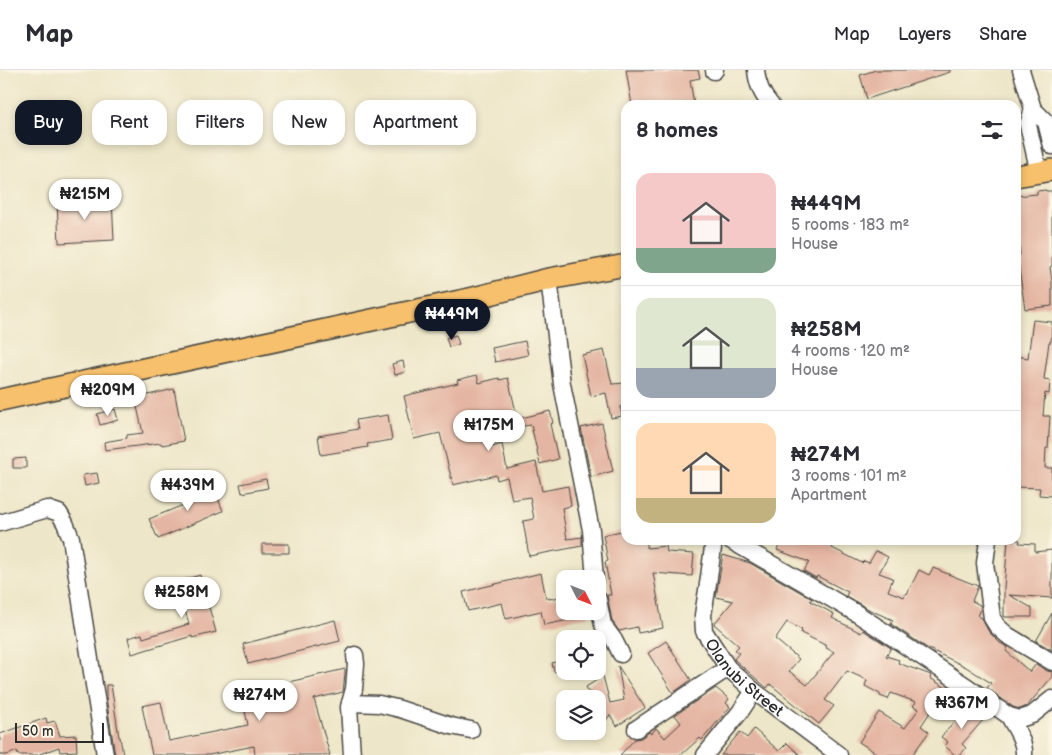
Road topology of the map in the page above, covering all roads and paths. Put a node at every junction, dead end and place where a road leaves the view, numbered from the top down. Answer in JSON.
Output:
{"nodes":[{"id":1,"x":756,"y":70,"type":"edge"},
{"id":2,"x":1020,"y":70,"type":"edge"},
{"id":3,"x":766,"y":100,"type":"edge"},
{"id":4,"x":1033,"y":109,"type":"junction"},
{"id":5,"x":1049,"y":122,"type":"edge"},
{"id":6,"x":1028,"y":126,"type":"junction"},
{"id":7,"x":1052,"y":146,"type":"edge"},
{"id":8,"x":1045,"y":172,"type":"edge"},
{"id":9,"x":1021,"y":175,"type":"edge"},
{"id":10,"x":621,"y":266,"type":"edge"},
{"id":11,"x":549,"y":279,"type":"junction"},
{"id":12,"x":0,"y":400,"type":"edge"},
{"id":13,"x":0,"y":523,"type":"edge"},
{"id":14,"x":713,"y":545,"type":"edge"},
{"id":15,"x":739,"y":545,"type":"edge"},
{"id":16,"x":988,"y":545,"type":"edge"},
{"id":17,"x":594,"y":570,"type":"edge"},
{"id":18,"x":602,"y":620,"type":"edge"},
{"id":19,"x":621,"y":654,"type":"dead end"},
{"id":20,"x":355,"y":655,"type":"dead end"},
{"id":21,"x":1052,"y":662,"type":"edge"},
{"id":22,"x":728,"y":668,"type":"junction"},
{"id":23,"x":754,"y":691,"type":"junction"},
{"id":24,"x":1052,"y":699,"type":"edge"},
{"id":25,"x":350,"y":703,"type":"junction"},
{"id":26,"x":1009,"y":716,"type":"junction"},
{"id":27,"x":636,"y":728,"type":"dead end"},
{"id":28,"x":471,"y":730,"type":"dead end"},
{"id":29,"x":105,"y":755,"type":"edge"},
{"id":30,"x":352,"y":755,"type":"edge"},
{"id":31,"x":705,"y":755,"type":"edge"},
{"id":32,"x":839,"y":755,"type":"edge"},
{"id":33,"x":1024,"y":755,"type":"edge"}],
"edges":[{"from":1,"to":3,"type":"street"},
{"from":2,"to":4,"type":"street"},
{"from":4,"to":5,"type":"street"},
{"from":4,"to":6,"type":"street"},
{"from":5,"to":6,"type":"street"},
{"from":5,"to":7,"type":"street"},
{"from":6,"to":8,"type":"street"},
{"from":8,"to":9,"type":"main road"},
{"from":10,"to":11,"type":"main road"},
{"from":11,"to":12,"type":"main road"},
{"from":11,"to":17,"type":"street"},
{"from":13,"to":29,"type":"street"},
{"from":14,"to":22,"type":"street","name":"Olanubi Street"},
{"from":15,"to":26,"type":"street"},
{"from":16,"to":21,"type":"street"},
{"from":18,"to":19,"type":"street"},
{"from":20,"to":25,"type":"street"},
{"from":22,"to":23,"type":"street","name":"Olanubi Street"},
{"from":22,"to":27,"type":"street"},
{"from":23,"to":31,"type":"street"},
{"from":23,"to":32,"type":"street","name":"Olanubi Street"},
{"from":24,"to":26,"type":"street"},
{"from":25,"to":28,"type":"street"},
{"from":25,"to":30,"type":"street"},
{"from":26,"to":33,"type":"street"}]}
